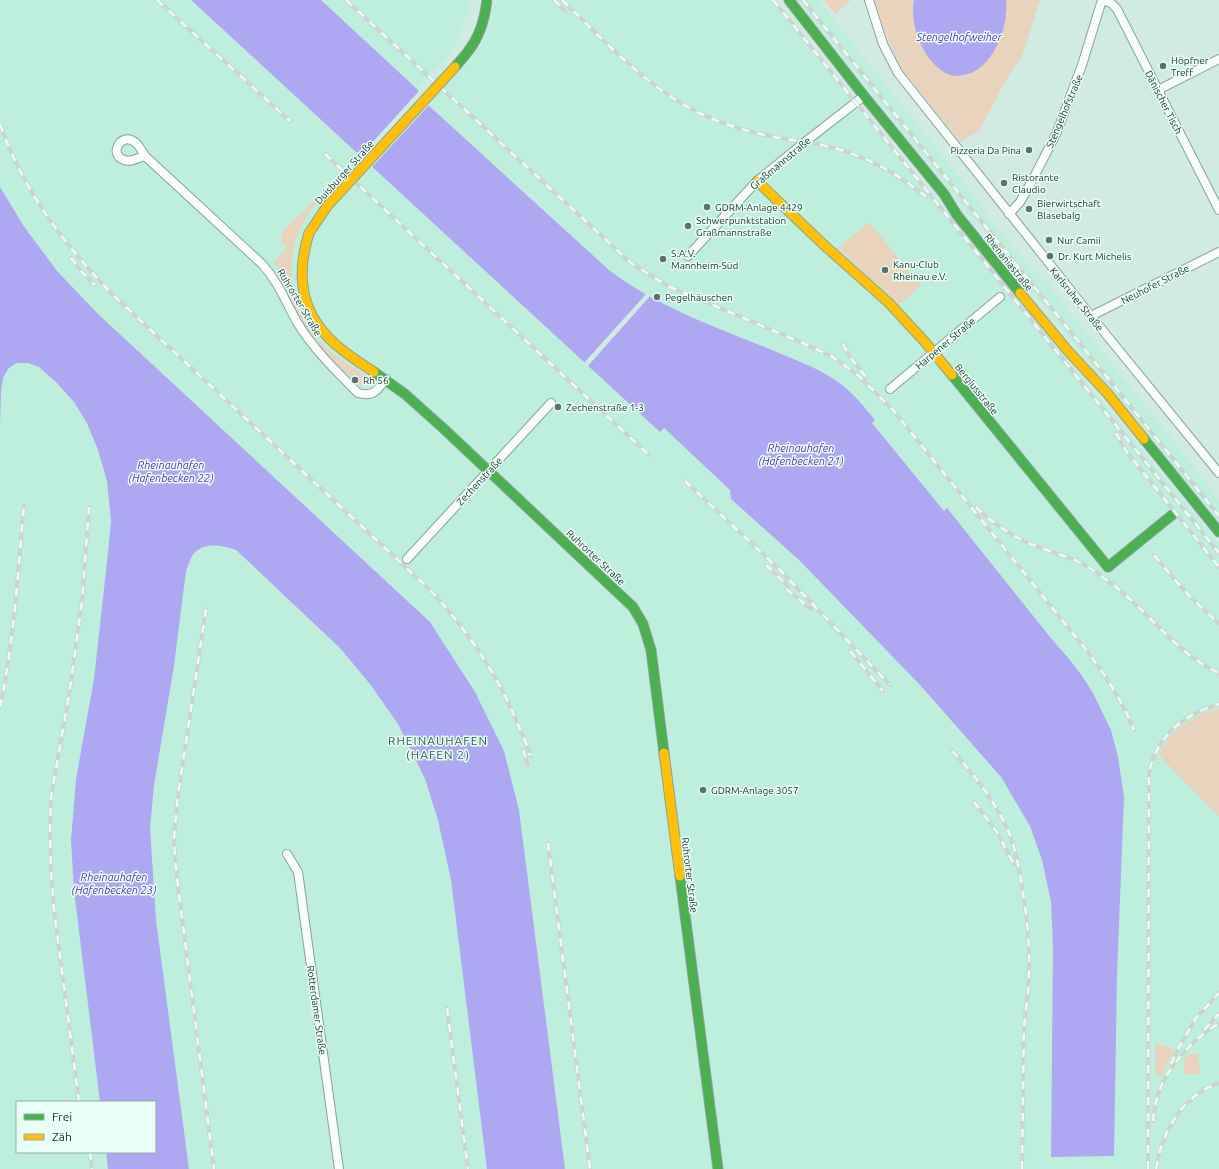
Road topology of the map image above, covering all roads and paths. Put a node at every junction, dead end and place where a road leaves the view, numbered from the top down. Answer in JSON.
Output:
{"nodes":[{"id":1,"x":487,"y":0,"type":"edge"},
{"id":2,"x":789,"y":0,"type":"edge"},
{"id":3,"x":869,"y":0,"type":"edge"},
{"id":4,"x":1103,"y":0,"type":"edge"},
{"id":5,"x":1219,"y":59,"type":"edge"},
{"id":6,"x":1158,"y":90,"type":"junction"},
{"id":7,"x":864,"y":96,"type":"junction"},
{"id":8,"x":145,"y":156,"type":"dead end"},
{"id":9,"x":757,"y":181,"type":"junction"},
{"id":10,"x":1219,"y":210,"type":"edge"},
{"id":11,"x":1009,"y":214,"type":"junction"},
{"id":12,"x":1219,"y":252,"type":"edge"},
{"id":13,"x":688,"y":256,"type":"dead end"},
{"id":14,"x":1000,"y":298,"type":"dead end"},
{"id":15,"x":1091,"y":316,"type":"junction"},
{"id":16,"x":934,"y":353,"type":"junction"},
{"id":17,"x":386,"y":379,"type":"junction"},
{"id":18,"x":890,"y":389,"type":"dead end"},
{"id":19,"x":551,"y":403,"type":"dead end"},
{"id":20,"x":489,"y":470,"type":"junction"},
{"id":21,"x":1219,"y":473,"type":"edge"},
{"id":22,"x":1172,"y":515,"type":"dead end"},
{"id":23,"x":1219,"y":532,"type":"edge"},
{"id":24,"x":407,"y":559,"type":"dead end"},
{"id":25,"x":287,"y":854,"type":"dead end"},
{"id":26,"x":338,"y":1169,"type":"edge"},
{"id":27,"x":718,"y":1169,"type":"edge"}],
"edges":[{"from":1,"to":17,"type":"street","name":"Duisburger Straße","bridge":true},
{"from":2,"to":7,"type":"street","name":"Rhenaniastraße"},
{"from":3,"to":11,"type":"street","name":"Karlsruher Straße"},
{"from":4,"to":6,"type":"street","name":"Dänischer Tisch"},
{"from":4,"to":11,"type":"street","name":"Stengelhofstraße"},
{"from":5,"to":6,"type":"street"},
{"from":6,"to":10,"type":"street","name":"Dänischer Tisch"},
{"from":7,"to":9,"type":"street","name":"Graßmannstraße"},
{"from":7,"to":23,"type":"street","name":"Rhenaniastraße"},
{"from":8,"to":17,"type":"street","name":"Ruhrorter Straße"},
{"from":9,"to":13,"type":"street","name":"Graßmannstraße"},
{"from":9,"to":16,"type":"street","name":"Bergiusstraße"},
{"from":11,"to":15,"type":"street","name":"Karlsruher Straße"},
{"from":12,"to":15,"type":"street","name":"Neuhofer Straße"},
{"from":14,"to":16,"type":"street","name":"Harpener Straße"},
{"from":15,"to":21,"type":"street","name":"Karlsruher Straße"},
{"from":16,"to":18,"type":"street","name":"Harpener Straße"},
{"from":16,"to":22,"type":"street","name":"Bergiusstraße"},
{"from":17,"to":20,"type":"street","name":"Ruhrorter Straße"},
{"from":19,"to":20,"type":"street","name":"Zechenstraße"},
{"from":20,"to":24,"type":"street","name":"Zechenstraße"},
{"from":20,"to":27,"type":"street","name":"Ruhrorter Straße"},
{"from":25,"to":26,"type":"street","name":"Rotterdamer Straße"}]}
